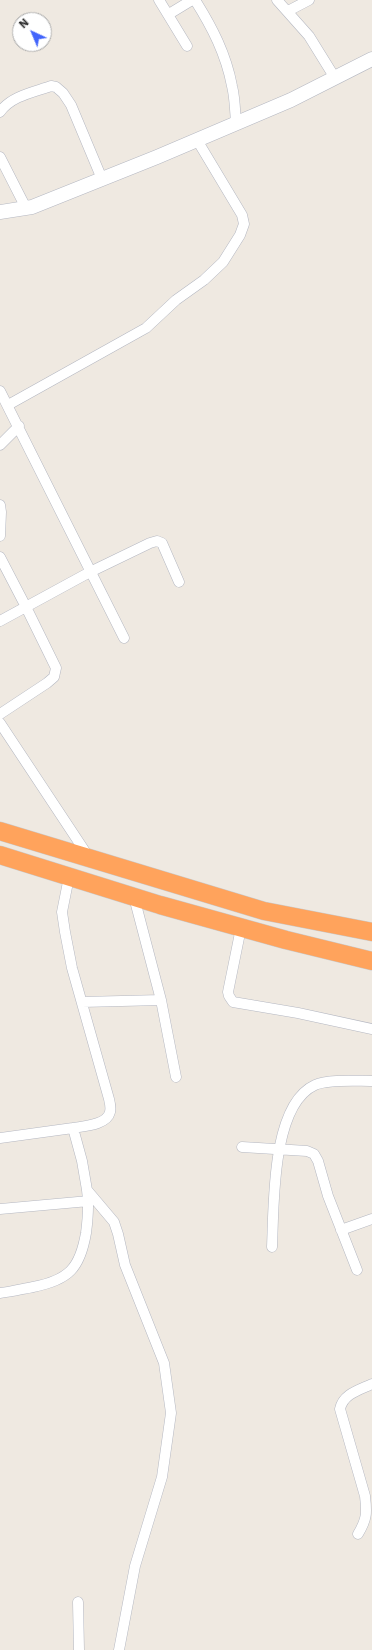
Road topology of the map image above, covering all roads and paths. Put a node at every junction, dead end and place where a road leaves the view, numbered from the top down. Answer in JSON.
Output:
{"nodes":[{"id":1,"x":159,"y":0,"type":"edge"},
{"id":2,"x":192,"y":0,"type":"edge"},
{"id":3,"x":195,"y":0,"type":"edge"},
{"id":4,"x":277,"y":0,"type":"edge"},
{"id":5,"x":309,"y":0,"type":"edge"},
{"id":6,"x":288,"y":11,"type":"junction"},
{"id":7,"x":169,"y":14,"type":"junction"},
{"id":8,"x":186,"y":46,"type":"dead end"},
{"id":9,"x":372,"y":59,"type":"edge"},
{"id":10,"x":335,"y":78,"type":"junction"},
{"id":11,"x":0,"y":112,"type":"edge"},
{"id":12,"x":236,"y":123,"type":"junction"},
{"id":13,"x":197,"y":140,"type":"junction"},
{"id":14,"x":0,"y":157,"type":"edge"},
{"id":15,"x":102,"y":179,"type":"junction"},
{"id":16,"x":26,"y":208,"type":"junction"},
{"id":17,"x":0,"y":212,"type":"edge"},
{"id":18,"x":0,"y":391,"type":"edge"},
{"id":19,"x":8,"y":405,"type":"junction"},
{"id":20,"x":19,"y":426,"type":"junction"},
{"id":21,"x":0,"y":445,"type":"edge"},
{"id":22,"x":0,"y":506,"type":"edge"},
{"id":23,"x":0,"y":536,"type":"edge"},
{"id":24,"x":0,"y":558,"type":"edge"},
{"id":25,"x":90,"y":572,"type":"junction"},
{"id":26,"x":179,"y":582,"type":"dead end"},
{"id":27,"x":26,"y":607,"type":"junction"},
{"id":28,"x":0,"y":621,"type":"edge"},
{"id":29,"x":124,"y":638,"type":"dead end"},
{"id":30,"x":0,"y":714,"type":"edge"},
{"id":31,"x":0,"y":723,"type":"edge"},
{"id":32,"x":0,"y":831,"type":"edge"},
{"id":33,"x":0,"y":855,"type":"edge"},
{"id":34,"x":89,"y":858,"type":"junction"},
{"id":35,"x":69,"y":877,"type":"junction"},
{"id":36,"x":134,"y":897,"type":"junction"},
{"id":37,"x":241,"y":928,"type":"junction"},
{"id":38,"x":372,"y":932,"type":"edge"},
{"id":39,"x":372,"y":961,"type":"edge"},
{"id":40,"x":161,"y":1000,"type":"junction"},
{"id":41,"x":82,"y":1002,"type":"junction"},
{"id":42,"x":372,"y":1029,"type":"edge"},
{"id":43,"x":176,"y":1078,"type":"dead end"},
{"id":44,"x":372,"y":1081,"type":"edge"},
{"id":45,"x":73,"y":1128,"type":"junction"},
{"id":46,"x":0,"y":1138,"type":"edge"},
{"id":47,"x":242,"y":1147,"type":"dead end"},
{"id":48,"x":278,"y":1149,"type":"junction"},
{"id":49,"x":88,"y":1190,"type":"junction"},
{"id":50,"x":89,"y":1201,"type":"junction"},
{"id":51,"x":0,"y":1208,"type":"edge"},
{"id":52,"x":372,"y":1218,"type":"edge"},
{"id":53,"x":341,"y":1230,"type":"junction"},
{"id":54,"x":272,"y":1247,"type":"dead end"},
{"id":55,"x":357,"y":1270,"type":"dead end"},
{"id":56,"x":0,"y":1293,"type":"edge"},
{"id":57,"x":372,"y":1384,"type":"edge"},
{"id":58,"x":358,"y":1534,"type":"dead end"},
{"id":59,"x":78,"y":1602,"type":"dead end"},
{"id":60,"x":79,"y":1650,"type":"edge"},
{"id":61,"x":119,"y":1650,"type":"edge"}],
"edges":[{"from":1,"to":7,"type":"street"},
{"from":2,"to":7,"type":"street"},
{"from":3,"to":12,"type":"street"},
{"from":4,"to":6,"type":"street"},
{"from":5,"to":6,"type":"street"},
{"from":6,"to":10,"type":"street"},
{"from":7,"to":8,"type":"street"},
{"from":9,"to":10,"type":"street"},
{"from":10,"to":12,"type":"street"},
{"from":11,"to":15,"type":"street"},
{"from":12,"to":13,"type":"street"},
{"from":13,"to":15,"type":"street"},
{"from":13,"to":19,"type":"street"},
{"from":14,"to":16,"type":"street"},
{"from":15,"to":16,"type":"street"},
{"from":16,"to":17,"type":"street"},
{"from":18,"to":19,"type":"street"},
{"from":19,"to":20,"type":"street"},
{"from":20,"to":21,"type":"street"},
{"from":20,"to":25,"type":"street"},
{"from":22,"to":23,"type":"street"},
{"from":24,"to":27,"type":"street"},
{"from":25,"to":26,"type":"street"},
{"from":25,"to":27,"type":"street"},
{"from":25,"to":29,"type":"street"},
{"from":27,"to":28,"type":"street"},
{"from":27,"to":30,"type":"street"},
{"from":31,"to":34,"type":"street"},
{"from":32,"to":34,"type":"highway"},
{"from":33,"to":35,"type":"highway"},
{"from":34,"to":38,"type":"highway"},
{"from":35,"to":36,"type":"highway"},
{"from":35,"to":41,"type":"street"},
{"from":36,"to":37,"type":"highway"},
{"from":36,"to":40,"type":"street"},
{"from":37,"to":39,"type":"highway"},
{"from":37,"to":42,"type":"street"},
{"from":40,"to":41,"type":"street"},
{"from":40,"to":43,"type":"street"},
{"from":41,"to":45,"type":"street"},
{"from":44,"to":48,"type":"street"},
{"from":45,"to":46,"type":"street"},
{"from":45,"to":49,"type":"street"},
{"from":47,"to":48,"type":"street"},
{"from":48,"to":53,"type":"street"},
{"from":48,"to":54,"type":"street"},
{"from":49,"to":50,"type":"street"},
{"from":49,"to":61,"type":"street"},
{"from":50,"to":51,"type":"street"},
{"from":50,"to":56,"type":"street"},
{"from":52,"to":53,"type":"street"},
{"from":53,"to":55,"type":"street"},
{"from":57,"to":58,"type":"street"},
{"from":59,"to":60,"type":"street"}]}
